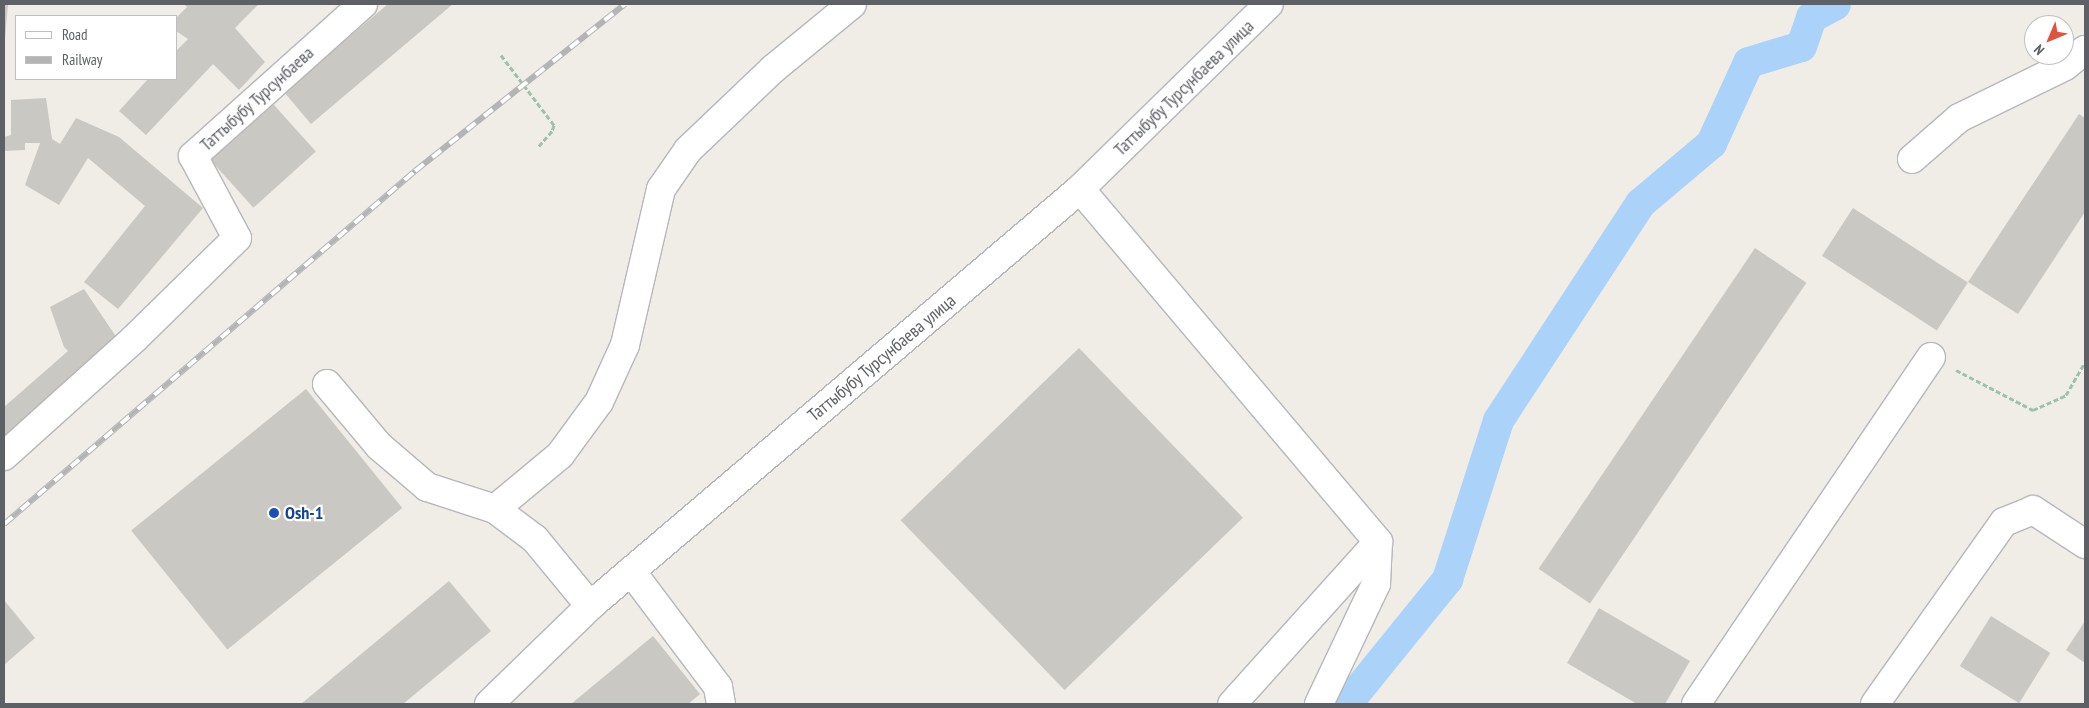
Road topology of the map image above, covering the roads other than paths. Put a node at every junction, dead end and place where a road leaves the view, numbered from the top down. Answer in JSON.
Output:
{"nodes":[{"id":1,"x":363,"y":4,"type":"edge"},
{"id":2,"x":852,"y":4,"type":"edge"},
{"id":3,"x":1269,"y":4,"type":"edge"},
{"id":4,"x":2085,"y":50,"type":"edge"},
{"id":5,"x":1912,"y":159,"type":"dead end"},
{"id":6,"x":1080,"y":189,"type":"junction"},
{"id":7,"x":1931,"y":357,"type":"road end"},
{"id":8,"x":327,"y":384,"type":"dead end"},
{"id":9,"x":4,"y":456,"type":"edge"},
{"id":10,"x":496,"y":509,"type":"junction"},
{"id":11,"x":1378,"y":542,"type":"junction"},
{"id":12,"x":2085,"y":544,"type":"edge"},
{"id":13,"x":632,"y":572,"type":"junction"},
{"id":14,"x":590,"y":606,"type":"junction"},
{"id":15,"x":712,"y":698,"type":"edge"},
{"id":16,"x":489,"y":704,"type":"edge"},
{"id":17,"x":1232,"y":704,"type":"edge"},
{"id":18,"x":1319,"y":704,"type":"edge"},
{"id":19,"x":1696,"y":704,"type":"edge"},
{"id":20,"x":1875,"y":704,"type":"edge"}],
"edges":[{"from":1,"to":9,"type":"street","name":"Таттыбубу Турсунбаева"},
{"from":2,"to":10,"type":"street"},
{"from":3,"to":6,"type":"street","name":"Таттыбубу Турсунбаева улица"},
{"from":4,"to":5,"type":"street"},
{"from":6,"to":11,"type":"street"},
{"from":6,"to":13,"type":"street","name":"Таттыбубу Турсунбаева улица"},
{"from":7,"to":19,"type":"street"},
{"from":8,"to":10,"type":"street"},
{"from":10,"to":14,"type":"street"},
{"from":11,"to":17,"type":"street"},
{"from":11,"to":18,"type":"street"},
{"from":12,"to":20,"type":"street"},
{"from":13,"to":14,"type":"street","name":"Таттыбубу Турсунбаева улица"},
{"from":13,"to":15,"type":"street"},
{"from":14,"to":16,"type":"street","name":"Таттыбубу Турсунбаева улица"}]}
